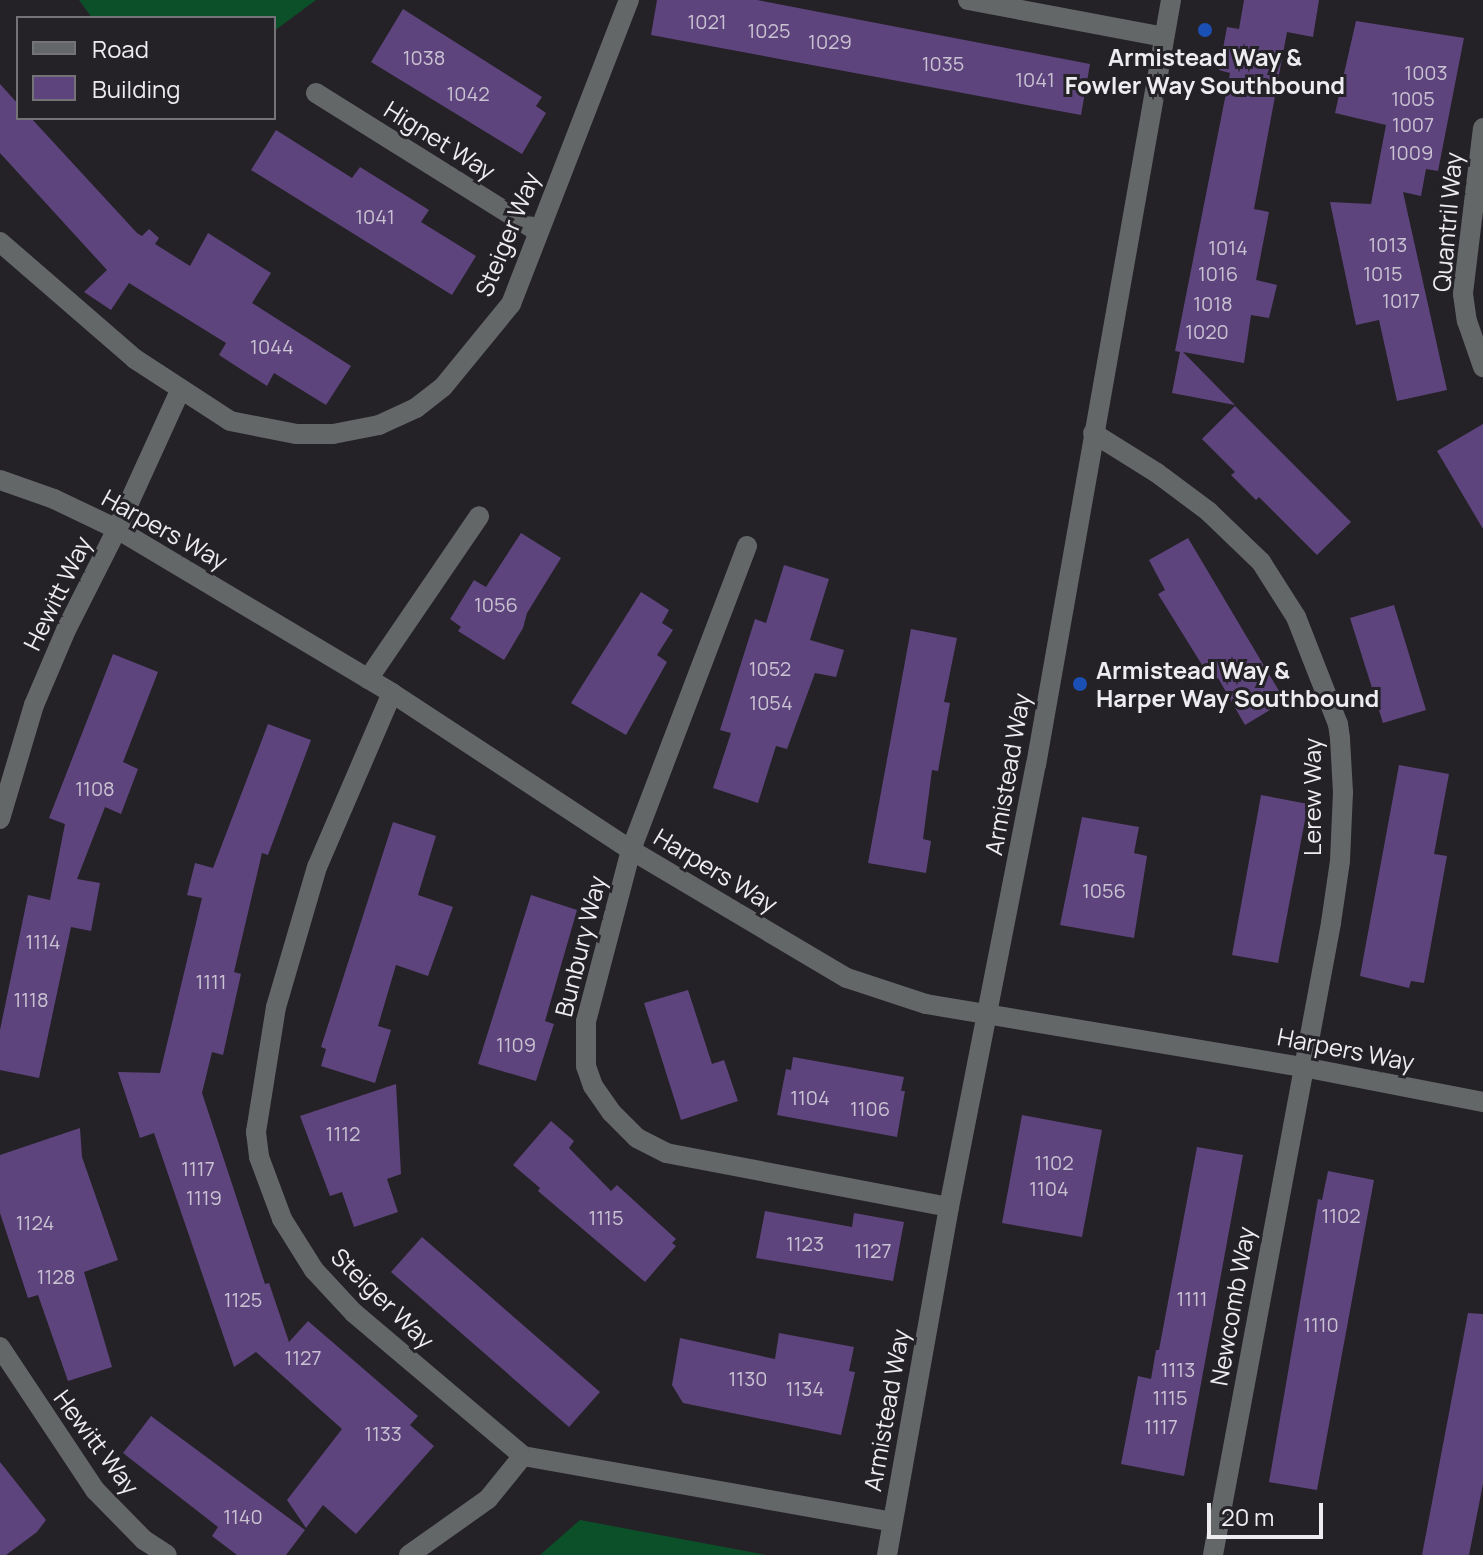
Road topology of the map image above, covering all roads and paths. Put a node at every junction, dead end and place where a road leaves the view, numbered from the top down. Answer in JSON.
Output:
{"nodes":[{"id":1,"x":629,"y":0,"type":"edge"},
{"id":2,"x":968,"y":0,"type":"edge"},
{"id":3,"x":1171,"y":0,"type":"edge"},
{"id":4,"x":1164,"y":37,"type":"junction"},
{"id":5,"x":316,"y":93,"type":"dead end"},
{"id":6,"x":1483,"y":128,"type":"edge"},
{"id":7,"x":537,"y":231,"type":"junction"},
{"id":8,"x":0,"y":242,"type":"edge"},
{"id":9,"x":1483,"y":367,"type":"edge"},
{"id":10,"x":180,"y":391,"type":"junction"},
{"id":11,"x":1093,"y":433,"type":"junction"},
{"id":12,"x":0,"y":480,"type":"edge"},
{"id":13,"x":479,"y":516,"type":"dead end"},
{"id":14,"x":117,"y":529,"type":"junction"},
{"id":15,"x":747,"y":546,"type":"dead end"},
{"id":16,"x":368,"y":679,"type":"junction"},
{"id":17,"x":392,"y":693,"type":"junction"},
{"id":18,"x":0,"y":819,"type":"edge"},
{"id":19,"x":631,"y":850,"type":"junction"},
{"id":20,"x":990,"y":1013,"type":"junction"},
{"id":21,"x":1303,"y":1067,"type":"junction"},
{"id":22,"x":1483,"y":1102,"type":"edge"},
{"id":23,"x":949,"y":1207,"type":"junction"},
{"id":24,"x":0,"y":1347,"type":"edge"},
{"id":25,"x":523,"y":1456,"type":"junction"},
{"id":26,"x":892,"y":1522,"type":"junction"},
{"id":27,"x":167,"y":1555,"type":"edge"},
{"id":28,"x":409,"y":1555,"type":"edge"},
{"id":29,"x":887,"y":1555,"type":"edge"},
{"id":30,"x":1213,"y":1555,"type":"edge"}],
"edges":[{"from":1,"to":7,"type":"street","name":"Steiger Way"},
{"from":2,"to":4,"type":"street"},
{"from":3,"to":4,"type":"street","name":"Armistead Way"},
{"from":4,"to":11,"type":"street","name":"Armistead Way"},
{"from":5,"to":7,"type":"street","name":"Hignet Way"},
{"from":6,"to":9,"type":"street","name":"Quantril Way"},
{"from":7,"to":10,"type":"street","name":"Steiger Way"},
{"from":8,"to":10,"type":"street"},
{"from":10,"to":14,"type":"street","name":"Hewitt Way"},
{"from":11,"to":20,"type":"street","name":"Armistead Way"},
{"from":11,"to":21,"type":"street","name":"Lerew Way"},
{"from":12,"to":14,"type":"street","name":"Harpers Way"},
{"from":13,"to":16,"type":"street"},
{"from":14,"to":16,"type":"street","name":"Harpers Way"},
{"from":14,"to":18,"type":"street","name":"Hewitt Way"},
{"from":15,"to":19,"type":"street","name":"Bunbury Way"},
{"from":16,"to":17,"type":"street","name":"Harpers Way"},
{"from":17,"to":19,"type":"street","name":"Harpers Way"},
{"from":17,"to":25,"type":"street","name":"Steiger Way"},
{"from":19,"to":20,"type":"street","name":"Harpers Way"},
{"from":19,"to":23,"type":"street","name":"Bunbury Way"},
{"from":20,"to":21,"type":"street","name":"Harpers Way"},
{"from":20,"to":23,"type":"street","name":"Armistead Way"},
{"from":21,"to":22,"type":"street","name":"Harpers Way"},
{"from":21,"to":30,"type":"street","name":"Newcomb Way"},
{"from":23,"to":26,"type":"street","name":"Armistead Way"},
{"from":24,"to":27,"type":"street","name":"Hewitt Way"},
{"from":25,"to":26,"type":"street"},
{"from":25,"to":28,"type":"street"},
{"from":26,"to":29,"type":"street","name":"Armistead Way"}]}
